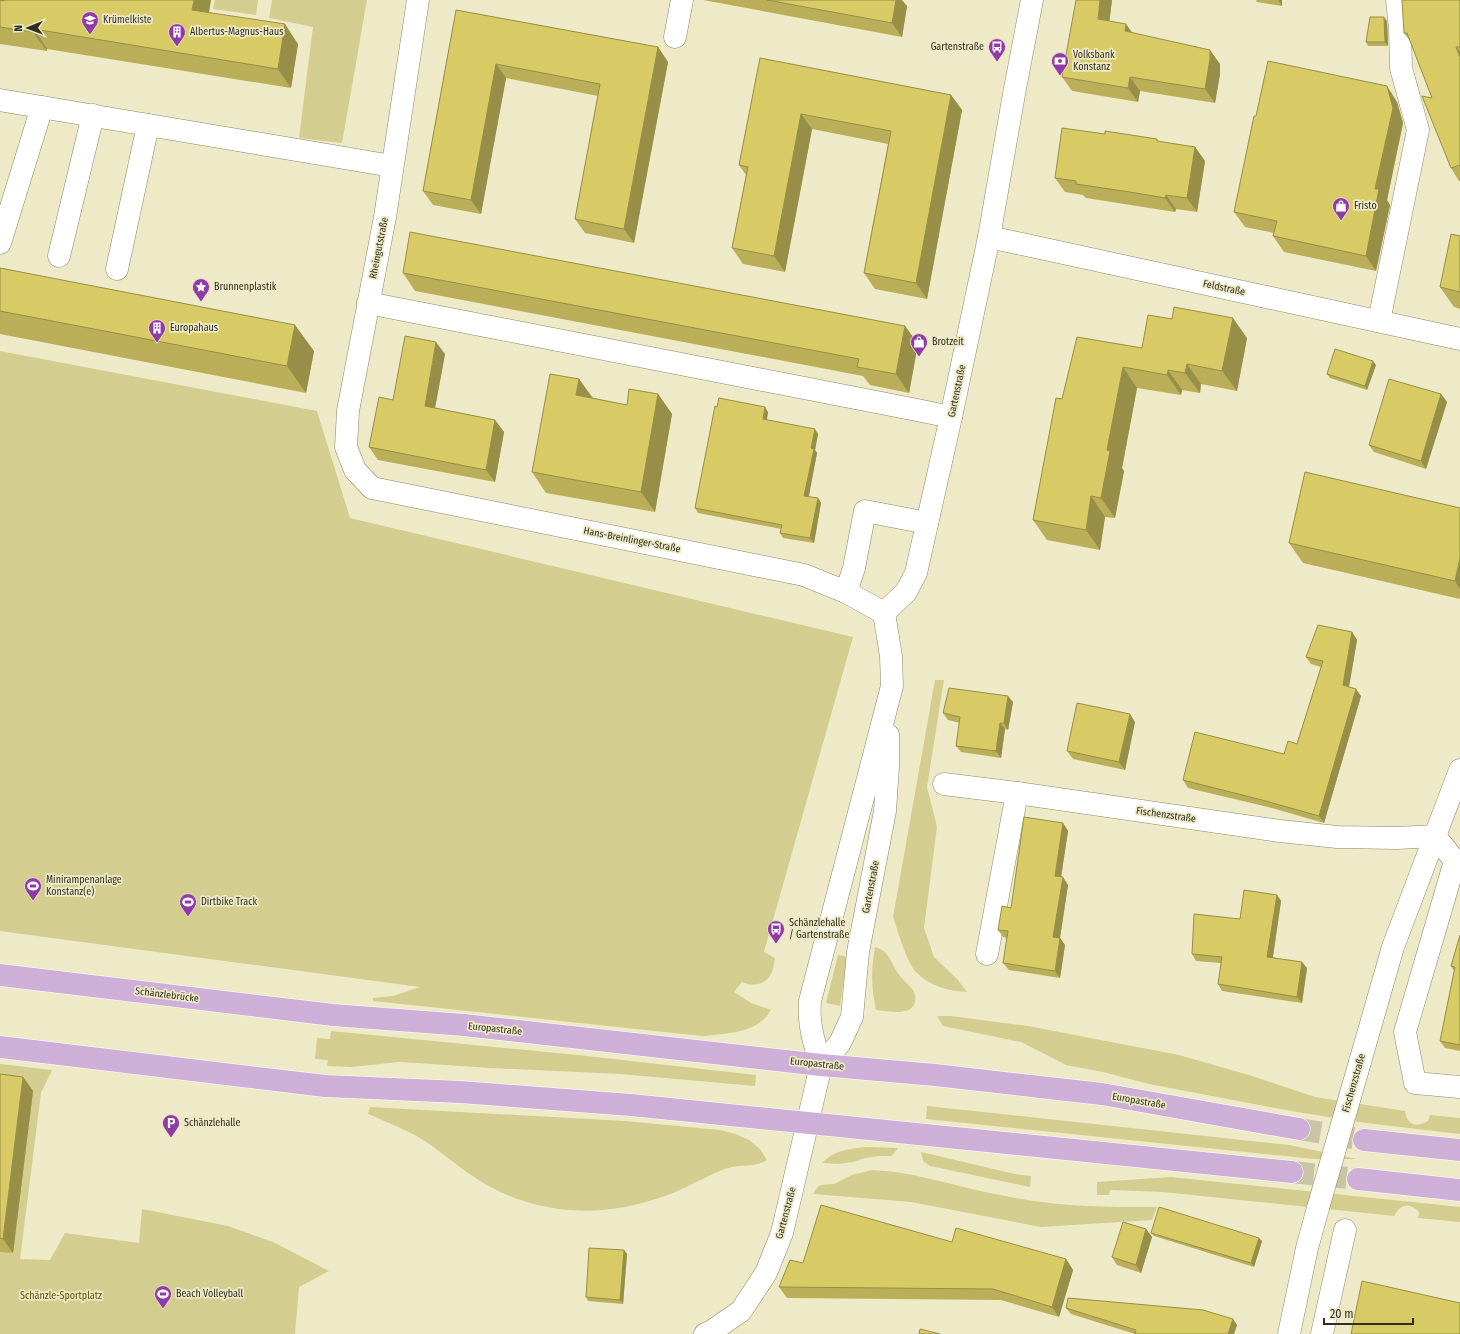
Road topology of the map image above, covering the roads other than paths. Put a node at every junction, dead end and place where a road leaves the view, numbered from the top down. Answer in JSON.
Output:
{"nodes":[{"id":1,"x":418,"y":0,"type":"edge"},
{"id":2,"x":682,"y":0,"type":"edge"},
{"id":3,"x":1032,"y":0,"type":"edge"},
{"id":4,"x":1397,"y":0,"type":"edge"},
{"id":5,"x":676,"y":37,"type":"dead end"},
{"id":6,"x":0,"y":100,"type":"edge"},
{"id":7,"x":42,"y":107,"type":"junction"},
{"id":8,"x":93,"y":115,"type":"junction"},
{"id":9,"x":148,"y":125,"type":"junction"},
{"id":10,"x":392,"y":166,"type":"junction"},
{"id":11,"x":988,"y":237,"type":"junction"},
{"id":12,"x":0,"y":243,"type":"edge"},
{"id":13,"x":59,"y":256,"type":"dead end"},
{"id":14,"x":117,"y":269,"type":"dead end"},
{"id":15,"x":368,"y":303,"type":"junction"},
{"id":16,"x":1380,"y":321,"type":"junction"},
{"id":17,"x":1460,"y":338,"type":"edge"},
{"id":18,"x":951,"y":418,"type":"junction"},
{"id":19,"x":372,"y":488,"type":"joint"},
{"id":20,"x":927,"y":523,"type":"junction"},
{"id":21,"x":846,"y":592,"type":"junction"},
{"id":22,"x":884,"y":613,"type":"junction"},
{"id":23,"x":888,"y":700,"type":"junction"},
{"id":24,"x":1460,"y":770,"type":"edge"},
{"id":25,"x":944,"y":784,"type":"dead end"},
{"id":26,"x":1018,"y":793,"type":"junction"},
{"id":27,"x":1435,"y":836,"type":"junction"},
{"id":28,"x":987,"y":954,"type":"dead end"},
{"id":29,"x":0,"y":975,"type":"edge"},
{"id":30,"x":333,"y":1014,"type":"joint"},
{"id":31,"x":0,"y":1047,"type":"edge"},
{"id":32,"x":821,"y":1065,"type":"junction"},
{"id":33,"x":1460,"y":1087,"type":"edge"},
{"id":34,"x":807,"y":1123,"type":"junction"},
{"id":35,"x":1299,"y":1129,"type":"tunnel mouth"},
{"id":36,"x":1364,"y":1140,"type":"tunnel mouth"},
{"id":37,"x":1460,"y":1150,"type":"edge"},
{"id":38,"x":1292,"y":1172,"type":"tunnel mouth"},
{"id":39,"x":1358,"y":1179,"type":"tunnel mouth"},
{"id":40,"x":1460,"y":1190,"type":"edge"},
{"id":41,"x":1346,"y":1230,"type":"dead end"},
{"id":42,"x":705,"y":1334,"type":"edge"},
{"id":43,"x":1289,"y":1334,"type":"edge"},
{"id":44,"x":1322,"y":1334,"type":"edge"}],
"edges":[{"from":1,"to":10,"type":"street","name":"Rheingutstraße"},
{"from":2,"to":5,"type":"street"},
{"from":3,"to":11,"type":"street","name":"Gartenstraße"},
{"from":4,"to":16,"type":"street"},
{"from":6,"to":7,"type":"street"},
{"from":7,"to":8,"type":"street"},
{"from":7,"to":12,"type":"street"},
{"from":8,"to":9,"type":"street"},
{"from":8,"to":13,"type":"street"},
{"from":9,"to":10,"type":"street"},
{"from":9,"to":14,"type":"street"},
{"from":10,"to":15,"type":"street","name":"Rheingutstraße"},
{"from":11,"to":16,"type":"street","name":"Feldstraße"},
{"from":11,"to":18,"type":"street","name":"Gartenstraße"},
{"from":15,"to":18,"type":"street"},
{"from":15,"to":19,"type":"street","name":"Rheingutstraße"},
{"from":16,"to":17,"type":"street","name":"Feldstraße"},
{"from":18,"to":20,"type":"street","name":"Gartenstraße"},
{"from":19,"to":21,"type":"street","name":"Hans-Breinlinger-Straße"},
{"from":20,"to":21,"type":"street"},
{"from":20,"to":22,"type":"street","name":"Gartenstraße"},
{"from":21,"to":22,"type":"street","name":"Hans-Breinlinger-Straße"},
{"from":22,"to":23,"type":"street","name":"Gartenstraße"},
{"from":23,"to":32,"type":"street","name":"Gartenstraße"},
{"from":23,"to":32,"type":"street","name":"Gartenstraße"},
{"from":24,"to":27,"type":"street","name":"Fischenzstraße"},
{"from":25,"to":26,"type":"street","name":"Fischenzstraße"},
{"from":26,"to":27,"type":"street","name":"Fischenzstraße"},
{"from":26,"to":28,"type":"street"},
{"from":27,"to":33,"type":"street"},
{"from":27,"to":43,"type":"street","name":"Fischenzstraße","bridge":true},
{"from":29,"to":30,"type":"main road","name":"Schänzlebrücke"},
{"from":30,"to":32,"type":"main road","name":"Europastraße"},
{"from":31,"to":34,"type":"main road"},
{"from":32,"to":34,"type":"street","name":"Gartenstraße"},
{"from":32,"to":35,"type":"main road","name":"Europastraße"},
{"from":34,"to":38,"type":"main road"},
{"from":34,"to":42,"type":"street","name":"Gartenstraße"},
{"from":36,"to":37,"type":"main road"},
{"from":39,"to":40,"type":"main road"},
{"from":41,"to":44,"type":"street"}]}
